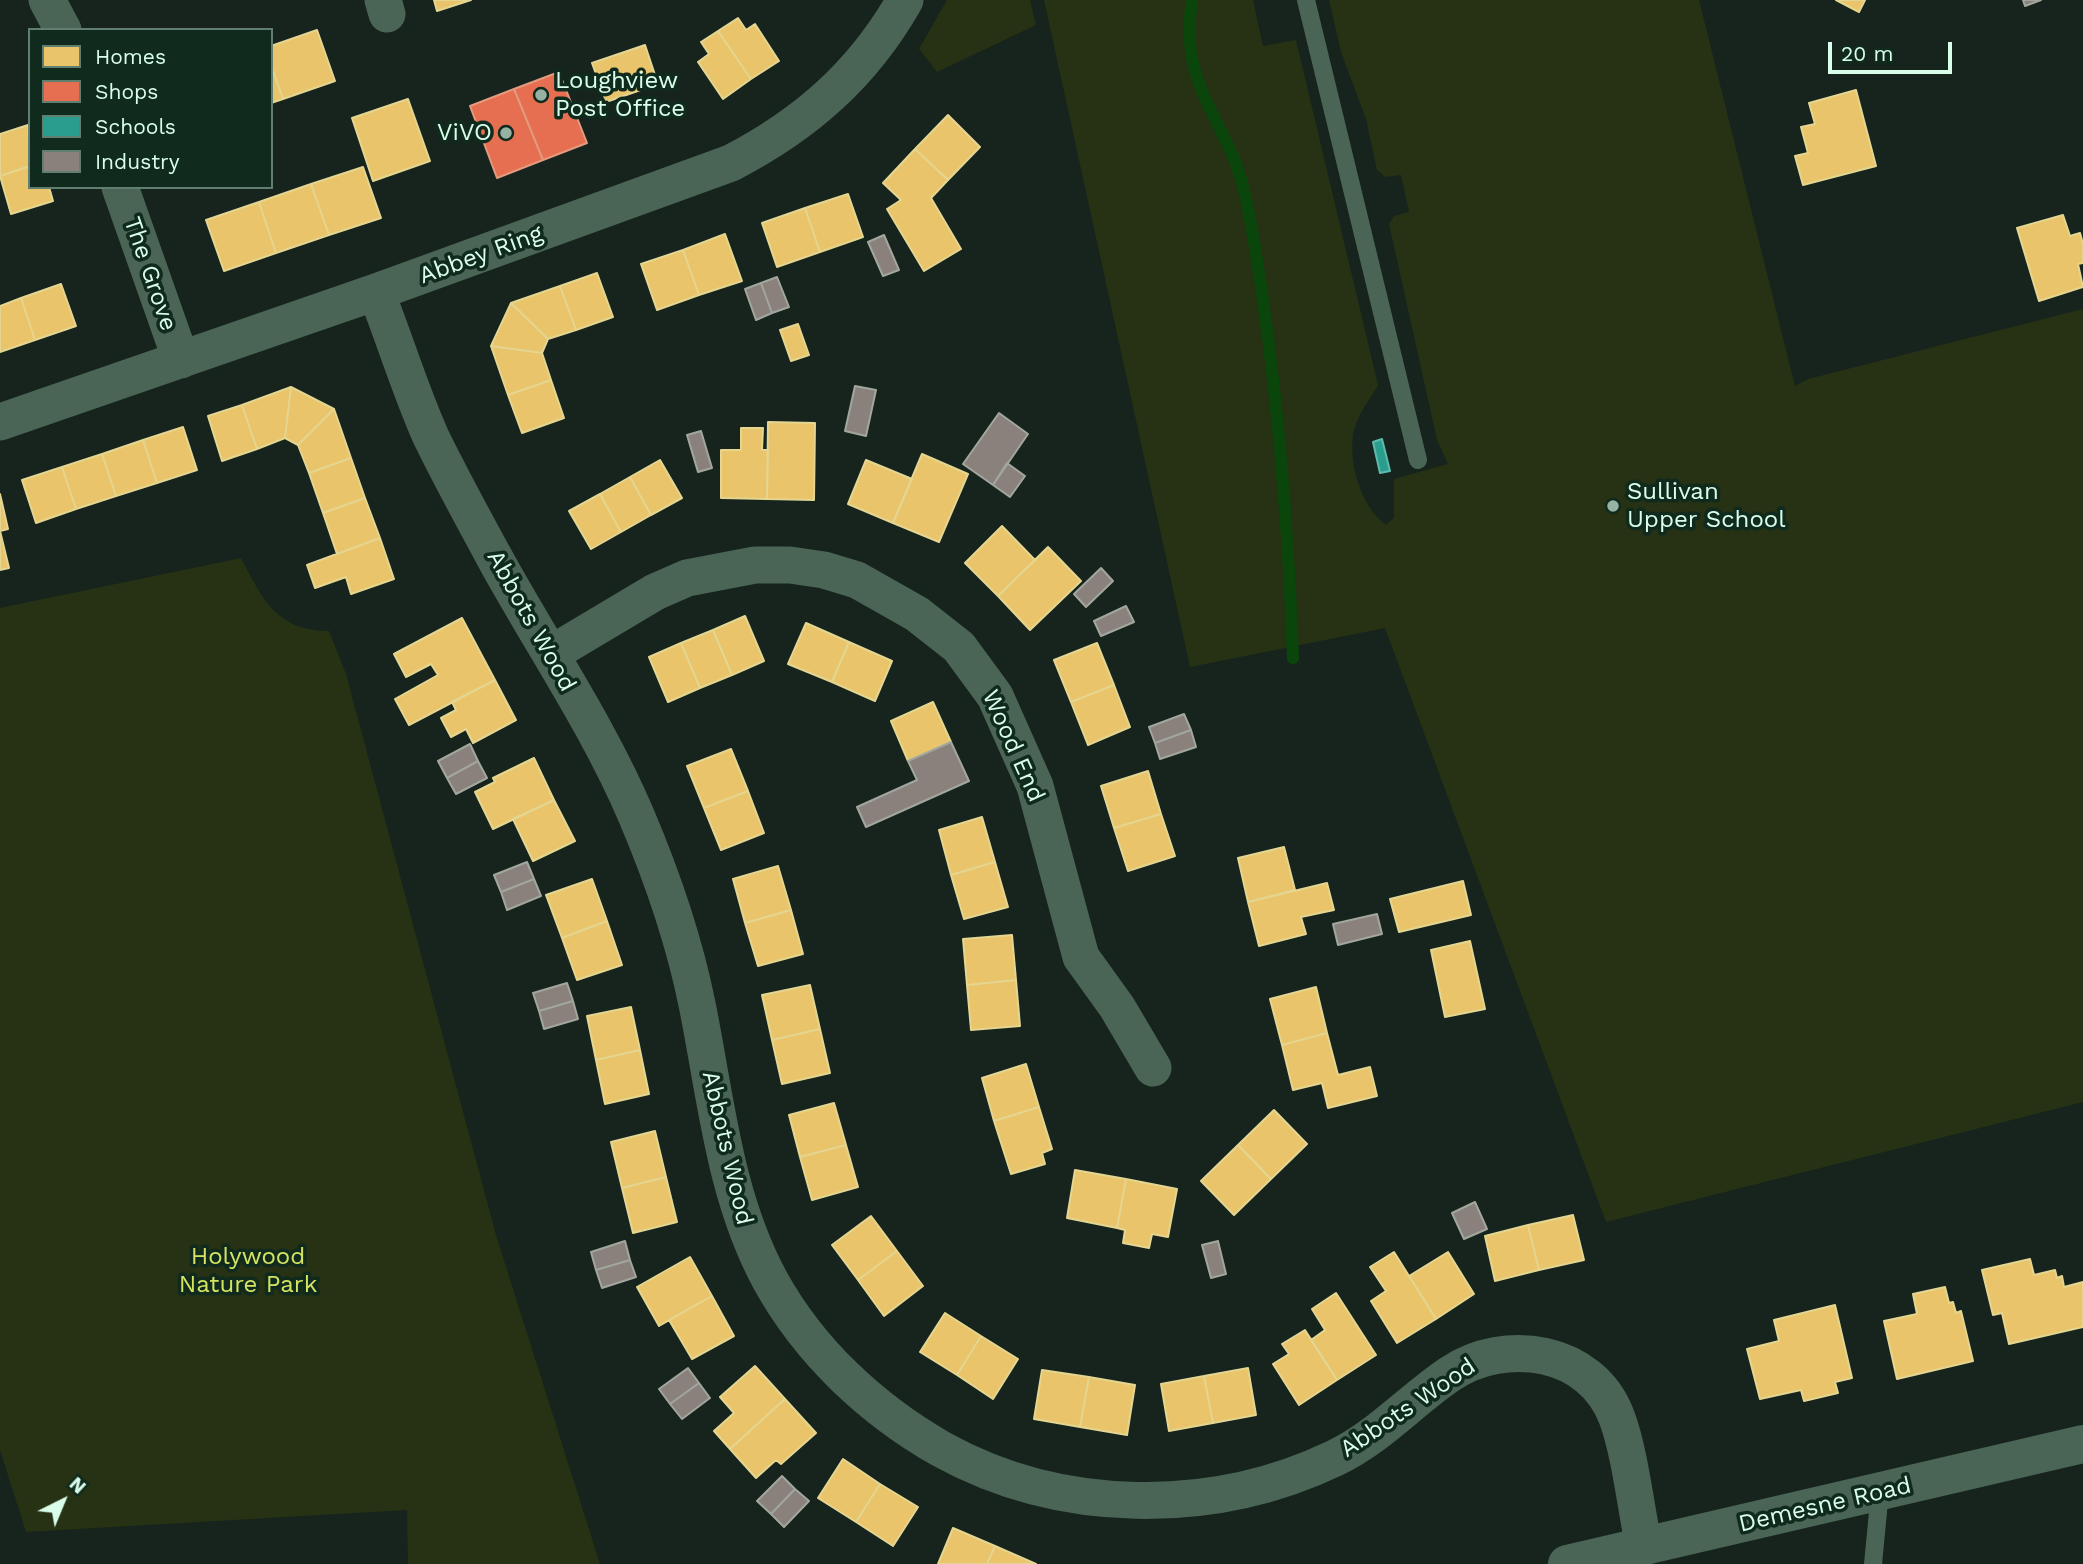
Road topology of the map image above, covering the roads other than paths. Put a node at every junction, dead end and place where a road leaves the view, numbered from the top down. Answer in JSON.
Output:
{"nodes":[{"id":1,"x":47,"y":0,"type":"edge"},
{"id":2,"x":905,"y":0,"type":"edge"},
{"id":3,"x":1306,"y":0,"type":"edge"},
{"id":4,"x":62,"y":28,"type":"edge"},
{"id":5,"x":121,"y":189,"type":"edge"},
{"id":6,"x":376,"y":292,"type":"junction"},
{"id":7,"x":181,"y":360,"type":"junction"},
{"id":8,"x":0,"y":422,"type":"edge"},
{"id":9,"x":1418,"y":460,"type":"dead end"},
{"id":10,"x":551,"y":654,"type":"junction"},
{"id":11,"x":1153,"y":1068,"type":"dead end"},
{"id":12,"x":2083,"y":1444,"type":"edge"},
{"id":13,"x":1880,"y":1492,"type":"junction"},
{"id":14,"x":1644,"y":1547,"type":"junction"},
{"id":15,"x":1567,"y":1564,"type":"edge"},
{"id":16,"x":1873,"y":1564,"type":"edge"}],
"edges":[{"from":1,"to":4,"type":"street"},
{"from":2,"to":6,"type":"street","name":"Abbey Ring"},
{"from":3,"to":9,"type":"lane"},
{"from":5,"to":7,"type":"street","name":"The Grove"},
{"from":6,"to":7,"type":"street","name":"Abbey Ring"},
{"from":6,"to":10,"type":"street","name":"Abbots Wood"},
{"from":7,"to":8,"type":"street","name":"Abbey Ring"},
{"from":10,"to":11,"type":"street","name":"Wood End"},
{"from":10,"to":14,"type":"street","name":"Abbots Wood"},
{"from":12,"to":13,"type":"street","name":"Demesne Road"},
{"from":13,"to":14,"type":"street","name":"Demesne Road"},
{"from":13,"to":16,"type":"lane"},
{"from":14,"to":15,"type":"street","name":"Demesne Road"}]}
